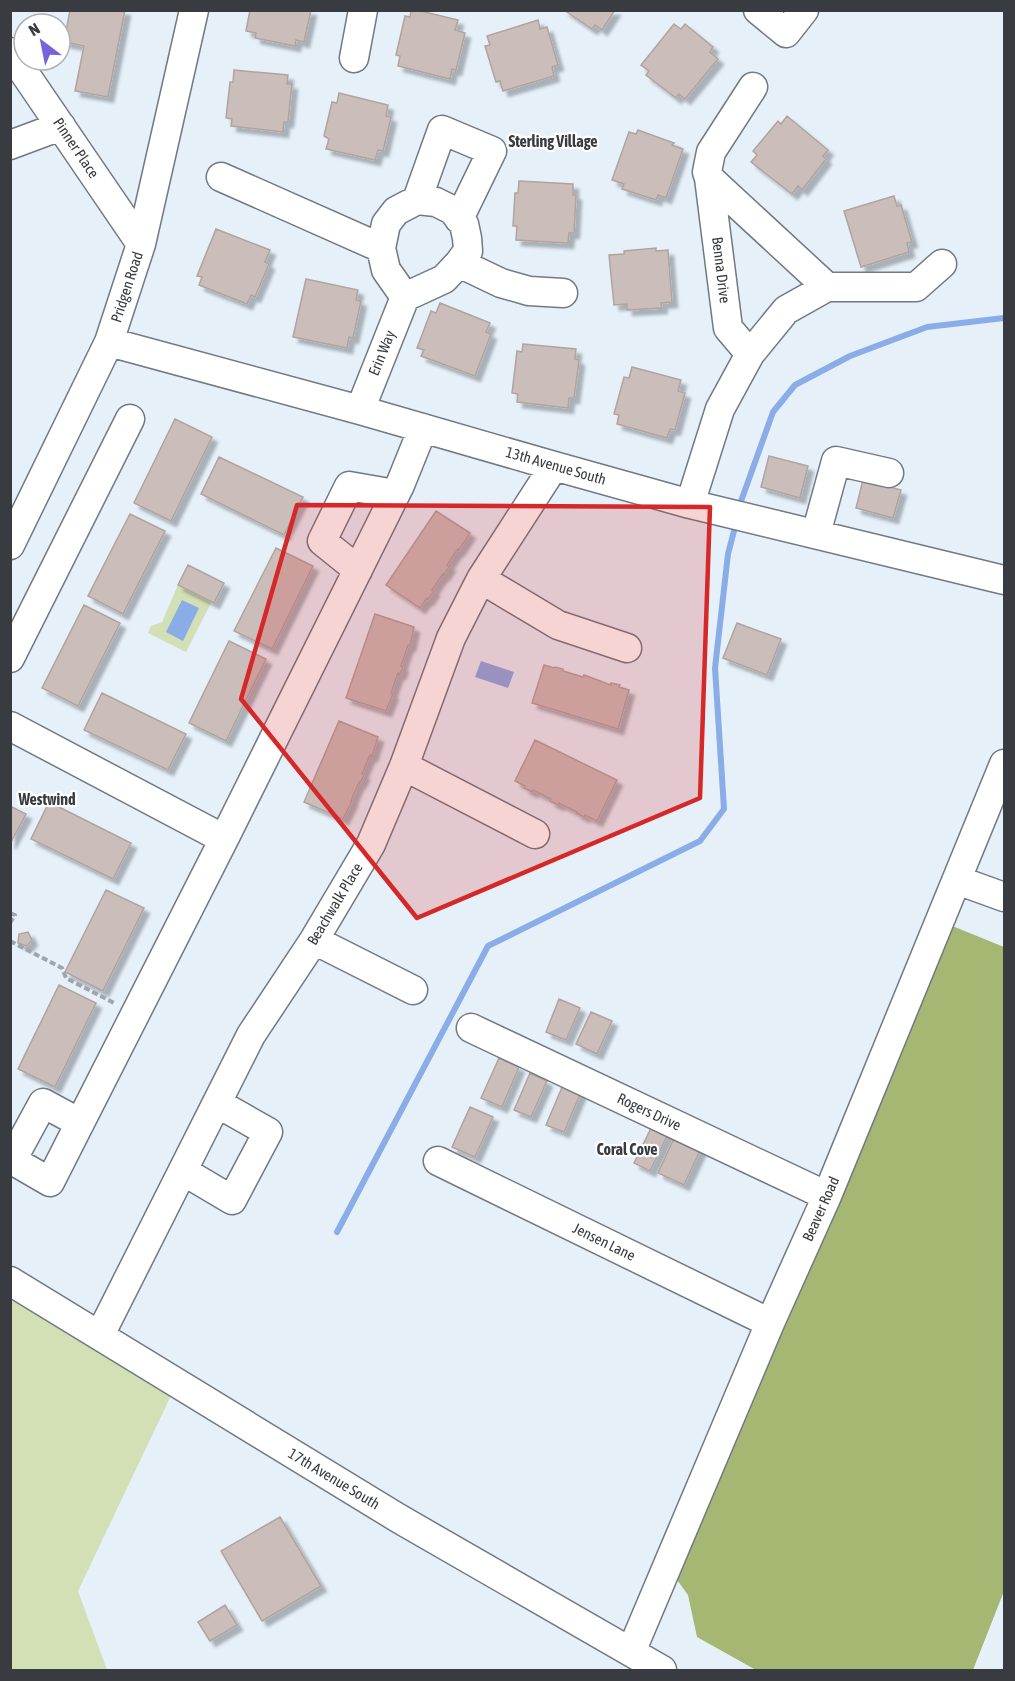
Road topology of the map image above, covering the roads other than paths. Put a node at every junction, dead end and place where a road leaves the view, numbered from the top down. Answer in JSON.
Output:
{"nodes":[{"id":1,"x":194,"y":10,"type":"edge"},
{"id":2,"x":363,"y":10,"type":"edge"},
{"id":3,"x":758,"y":10,"type":"edge"},
{"id":4,"x":804,"y":10,"type":"edge"},
{"id":5,"x":10,"y":52,"type":"edge"},
{"id":6,"x":354,"y":58,"type":"dead end"},
{"id":7,"x":753,"y":87,"type":"dead end"},
{"id":8,"x":61,"y":126,"type":"junction"},
{"id":9,"x":10,"y":145,"type":"edge"},
{"id":10,"x":221,"y":177,"type":"dead end"},
{"id":11,"x":709,"y":178,"type":"junction"},
{"id":12,"x":417,"y":200,"type":"junction"},
{"id":13,"x":459,"y":219,"type":"junction"},
{"id":14,"x":141,"y":244,"type":"junction"},
{"id":15,"x":381,"y":248,"type":"junction"},
{"id":16,"x":459,"y":263,"type":"junction"},
{"id":17,"x":942,"y":264,"type":"dead end"},
{"id":18,"x":827,"y":287,"type":"junction"},
{"id":19,"x":563,"y":293,"type":"dead end"},
{"id":20,"x":405,"y":297,"type":"junction"},
{"id":21,"x":110,"y":342,"type":"junction"},
{"id":22,"x":750,"y":354,"type":"junction"},
{"id":23,"x":360,"y":410,"type":"junction"},
{"id":24,"x":130,"y":419,"type":"dead end"},
{"id":25,"x":423,"y":428,"type":"junction"},
{"id":26,"x":554,"y":466,"type":"junction"},
{"id":27,"x":889,"y":473,"type":"dead end"},
{"id":28,"x":395,"y":494,"type":"junction"},
{"id":29,"x":690,"y":504,"type":"junction"},
{"id":30,"x":816,"y":534,"type":"junction"},
{"id":31,"x":10,"y":545,"type":"edge"},
{"id":32,"x":358,"y":570,"type":"junction"},
{"id":33,"x":481,"y":579,"type":"junction"},
{"id":34,"x":1005,"y":580,"type":"edge"},
{"id":35,"x":627,"y":648,"type":"dead end"},
{"id":36,"x":10,"y":658,"type":"edge"},
{"id":37,"x":10,"y":726,"type":"edge"},
{"id":38,"x":1005,"y":764,"type":"edge"},
{"id":39,"x":404,"y":766,"type":"junction"},
{"id":40,"x":535,"y":834,"type":"dead end"},
{"id":41,"x":224,"y":839,"type":"junction"},
{"id":42,"x":957,"y":880,"type":"junction"},
{"id":43,"x":1005,"y":897,"type":"edge"},
{"id":44,"x":314,"y":940,"type":"junction"},
{"id":45,"x":413,"y":990,"type":"dead end"},
{"id":46,"x":471,"y":1028,"type":"dead end"},
{"id":47,"x":217,"y":1103,"type":"junction"},
{"id":48,"x":80,"y":1123,"type":"junction"},
{"id":49,"x":438,"y":1161,"type":"dead end"},
{"id":50,"x":183,"y":1171,"type":"junction"},
{"id":51,"x":827,"y":1196,"type":"junction"},
{"id":52,"x":10,"y":1281,"type":"edge"},
{"id":53,"x":770,"y":1323,"type":"junction"},
{"id":54,"x":100,"y":1335,"type":"junction"},
{"id":55,"x":631,"y":1652,"type":"junction"},
{"id":56,"x":662,"y":1671,"type":"edge"}],
"edges":[{"from":1,"to":14,"type":"street","name":"Pridgen Road"},
{"from":2,"to":6,"type":"street"},
{"from":3,"to":4,"type":"street"},
{"from":5,"to":8,"type":"street","name":"Pinner Place"},
{"from":7,"to":11,"type":"street","name":"Benna Drive"},
{"from":8,"to":9,"type":"street"},
{"from":8,"to":14,"type":"street","name":"Pinner Place"},
{"from":10,"to":15,"type":"street"},
{"from":11,"to":18,"type":"street"},
{"from":11,"to":22,"type":"street","name":"Benna Drive"},
{"from":12,"to":13,"type":"street"},
{"from":12,"to":13,"type":"street"},
{"from":12,"to":15,"type":"street"},
{"from":13,"to":16,"type":"street"},
{"from":14,"to":21,"type":"street","name":"Pridgen Road"},
{"from":15,"to":20,"type":"street"},
{"from":16,"to":19,"type":"street"},
{"from":16,"to":20,"type":"street"},
{"from":17,"to":18,"type":"street"},
{"from":18,"to":22,"type":"street"},
{"from":20,"to":23,"type":"street","name":"Erin Way"},
{"from":21,"to":23,"type":"street","name":"13th Avenue South"},
{"from":21,"to":31,"type":"street","name":"Pridgen Road"},
{"from":22,"to":29,"type":"street"},
{"from":23,"to":25,"type":"street","name":"13th Avenue South"},
{"from":24,"to":36,"type":"street"},
{"from":25,"to":26,"type":"street","name":"13th Avenue South"},
{"from":25,"to":28,"type":"street"},
{"from":26,"to":29,"type":"street","name":"13th Avenue South"},
{"from":26,"to":33,"type":"street","name":"Beachwalk Place"},
{"from":27,"to":30,"type":"street"},
{"from":28,"to":32,"type":"street"},
{"from":28,"to":32,"type":"street"},
{"from":29,"to":30,"type":"street","name":"13th Avenue South"},
{"from":30,"to":34,"type":"street","name":"13th Avenue South"},
{"from":32,"to":41,"type":"street"},
{"from":33,"to":35,"type":"street"},
{"from":33,"to":39,"type":"street","name":"Beachwalk Place"},
{"from":37,"to":41,"type":"street"},
{"from":38,"to":42,"type":"street","name":"Beaver Road"},
{"from":39,"to":40,"type":"street"},
{"from":39,"to":44,"type":"street","name":"Beachwalk Place"},
{"from":41,"to":48,"type":"street"},
{"from":42,"to":43,"type":"street"},
{"from":42,"to":51,"type":"street","name":"Beaver Road"},
{"from":44,"to":45,"type":"street"},
{"from":44,"to":47,"type":"street","name":"Beachwalk Place"},
{"from":46,"to":51,"type":"street","name":"Rogers Drive"},
{"from":47,"to":50,"type":"street","name":"Beachwalk Place"},
{"from":47,"to":50,"type":"street"},
{"from":48,"to":48,"type":"street"},
{"from":49,"to":53,"type":"street","name":"Jensen Lane"},
{"from":50,"to":54,"type":"street","name":"Beachwalk Place"},
{"from":51,"to":53,"type":"street","name":"Beaver Road"},
{"from":52,"to":54,"type":"street","name":"17th Avenue South"},
{"from":53,"to":55,"type":"street","name":"Beaver Road"},
{"from":54,"to":55,"type":"street","name":"17th Avenue South"},
{"from":55,"to":56,"type":"street","name":"17th Avenue South"}]}
